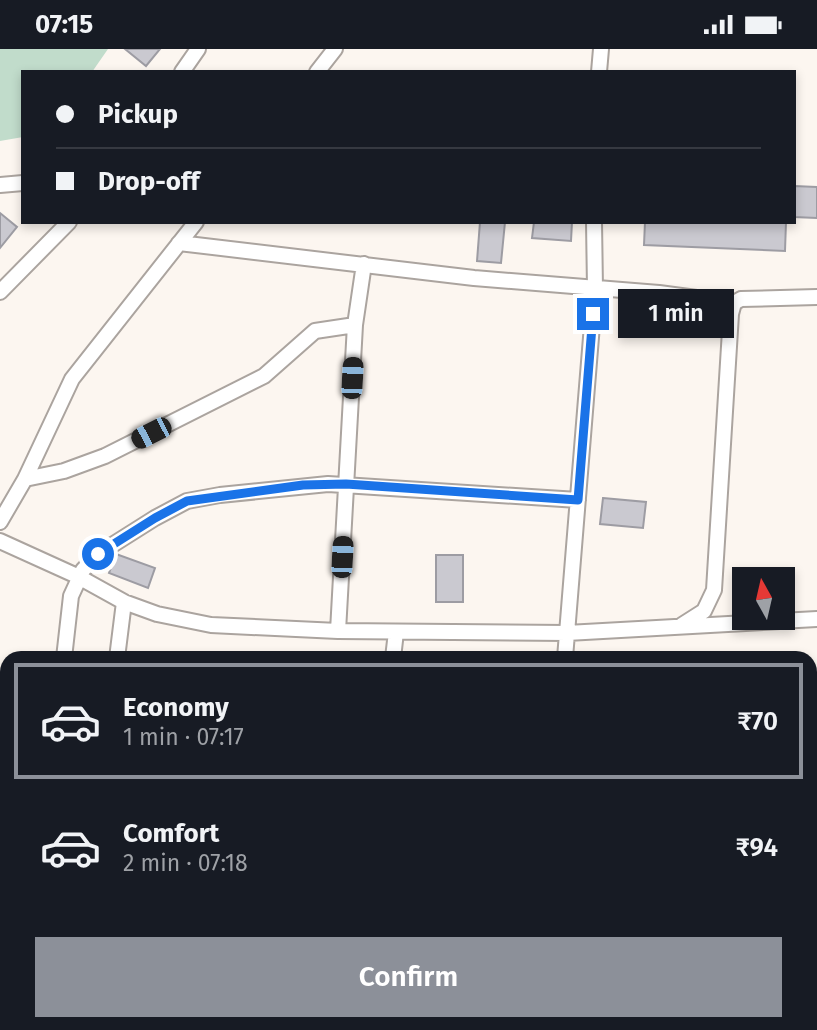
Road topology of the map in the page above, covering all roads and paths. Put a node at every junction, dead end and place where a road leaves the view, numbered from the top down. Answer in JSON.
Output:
{"nodes":[{"id":1,"x":198,"y":49,"type":"edge"},
{"id":2,"x":335,"y":49,"type":"edge"},
{"id":3,"x":600,"y":49,"type":"edge"},
{"id":4,"x":183,"y":70,"type":"edge"},
{"id":5,"x":319,"y":70,"type":"edge"},
{"id":6,"x":599,"y":70,"type":"edge"},
{"id":7,"x":21,"y":183,"type":"edge"},
{"id":8,"x":0,"y":185,"type":"edge"},
{"id":9,"x":67,"y":224,"type":"edge"},
{"id":10,"x":194,"y":224,"type":"edge"},
{"id":11,"x":594,"y":224,"type":"edge"},
{"id":12,"x":179,"y":243,"type":"junction"},
{"id":13,"x":364,"y":264,"type":"junction"},
{"id":14,"x":595,"y":288,"type":"junction"},
{"id":15,"x":0,"y":292,"type":"edge"},
{"id":16,"x":817,"y":297,"type":"edge"},
{"id":17,"x":734,"y":303,"type":"junction"},
{"id":18,"x":355,"y":325,"type":"junction"},
{"id":19,"x":25,"y":479,"type":"junction"},
{"id":20,"x":346,"y":484,"type":"junction"},
{"id":21,"x":578,"y":500,"type":"junction"},
{"id":22,"x":0,"y":521,"type":"edge"},
{"id":23,"x":0,"y":541,"type":"edge"},
{"id":24,"x":78,"y":576,"type":"junction"},
{"id":25,"x":124,"y":602,"type":"junction"},
{"id":26,"x":817,"y":619,"type":"edge"},
{"id":27,"x":674,"y":628,"type":"junction"},
{"id":28,"x":338,"y":631,"type":"junction"},
{"id":29,"x":396,"y":632,"type":"junction"},
{"id":30,"x":567,"y":632,"type":"junction"},
{"id":31,"x":65,"y":651,"type":"edge"},
{"id":32,"x":118,"y":651,"type":"edge"},
{"id":33,"x":394,"y":651,"type":"edge"},
{"id":34,"x":566,"y":651,"type":"edge"}],
"edges":[{"from":1,"to":4,"type":"street"},
{"from":2,"to":5,"type":"street"},
{"from":3,"to":6,"type":"street"},
{"from":7,"to":8,"type":"street"},
{"from":9,"to":15,"type":"street"},
{"from":10,"to":12,"type":"street"},
{"from":11,"to":14,"type":"street"},
{"from":12,"to":13,"type":"street"},
{"from":12,"to":19,"type":"street"},
{"from":13,"to":14,"type":"street"},
{"from":13,"to":18,"type":"street"},
{"from":14,"to":17,"type":"street"},
{"from":14,"to":21,"type":"street"},
{"from":16,"to":17,"type":"street"},
{"from":17,"to":27,"type":"street"},
{"from":18,"to":19,"type":"street"},
{"from":18,"to":20,"type":"street"},
{"from":19,"to":22,"type":"street"},
{"from":20,"to":21,"type":"street"},
{"from":20,"to":24,"type":"street"},
{"from":20,"to":28,"type":"street"},
{"from":21,"to":30,"type":"street"},
{"from":23,"to":24,"type":"street"},
{"from":24,"to":25,"type":"street"},
{"from":24,"to":31,"type":"street"},
{"from":25,"to":28,"type":"street"},
{"from":25,"to":32,"type":"street"},
{"from":26,"to":27,"type":"street"},
{"from":27,"to":30,"type":"street"},
{"from":28,"to":29,"type":"street"},
{"from":29,"to":30,"type":"street"},
{"from":29,"to":33,"type":"street"},
{"from":30,"to":34,"type":"street"}]}
